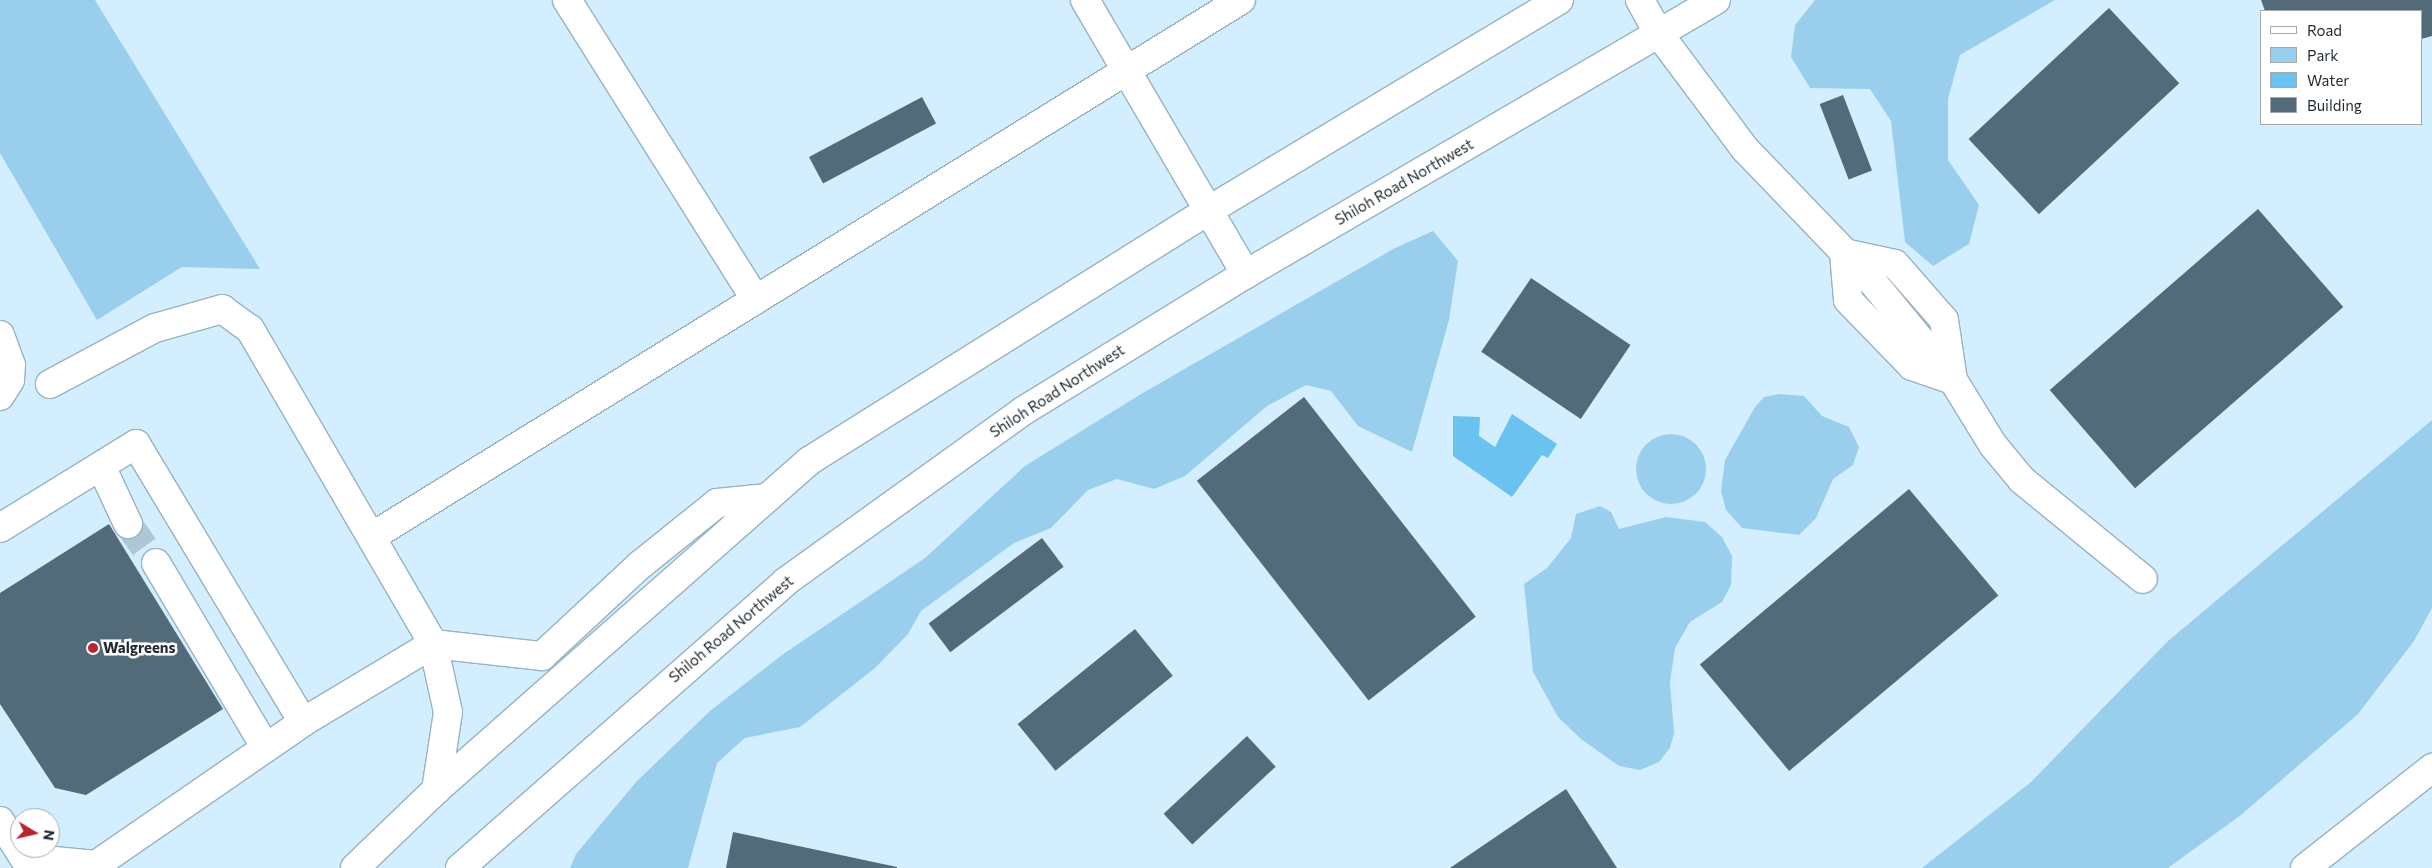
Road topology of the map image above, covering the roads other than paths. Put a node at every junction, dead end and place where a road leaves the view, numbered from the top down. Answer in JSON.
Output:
{"nodes":[{"id":1,"x":567,"y":0,"type":"edge"},
{"id":2,"x":1085,"y":0,"type":"edge"},
{"id":3,"x":1241,"y":0,"type":"edge"},
{"id":4,"x":1559,"y":0,"type":"edge"},
{"id":5,"x":1640,"y":0,"type":"edge"},
{"id":6,"x":1716,"y":0,"type":"edge"},
{"id":7,"x":1659,"y":34,"type":"junction"},
{"id":8,"x":1128,"y":72,"type":"junction"},
{"id":9,"x":1211,"y":209,"type":"junction"},
{"id":10,"x":1844,"y":253,"type":"junction"},
{"id":11,"x":1246,"y":274,"type":"junction"},
{"id":12,"x":755,"y":299,"type":"junction"},
{"id":13,"x":0,"y":336,"type":"edge"},
{"id":14,"x":1953,"y":380,"type":"junction"},
{"id":15,"x":50,"y":384,"type":"dead end"},
{"id":16,"x":0,"y":396,"type":"edge"},
{"id":17,"x":100,"y":466,"type":"junction"},
{"id":18,"x":767,"y":498,"type":"junction"},
{"id":19,"x":128,"y":524,"type":"tunnel mouth"},
{"id":20,"x":0,"y":528,"type":"edge"},
{"id":21,"x":373,"y":536,"type":"junction"},
{"id":22,"x":156,"y":563,"type":"tunnel mouth"},
{"id":23,"x":2142,"y":579,"type":"dead end"},
{"id":24,"x":433,"y":644,"type":"junction"},
{"id":25,"x":303,"y":722,"type":"junction"},
{"id":26,"x":266,"y":748,"type":"junction"},
{"id":27,"x":2432,"y":768,"type":"edge"},
{"id":28,"x":436,"y":790,"type":"junction"},
{"id":29,"x":0,"y":821,"type":"edge"},
{"id":30,"x":355,"y":868,"type":"edge"},
{"id":31,"x":460,"y":868,"type":"edge"},
{"id":32,"x":2306,"y":868,"type":"edge"}],
"edges":[{"from":1,"to":12,"type":"main road"},
{"from":2,"to":8,"type":"main road"},
{"from":3,"to":8,"type":"main road"},
{"from":4,"to":9,"type":"main road"},
{"from":5,"to":7,"type":"main road"},
{"from":6,"to":7,"type":"main road","name":"Shiloh Road Northwest"},
{"from":7,"to":10,"type":"main road"},
{"from":7,"to":11,"type":"main road","name":"Shiloh Road Northwest"},
{"from":8,"to":9,"type":"main road"},
{"from":8,"to":12,"type":"main road"},
{"from":9,"to":11,"type":"main road"},
{"from":9,"to":18,"type":"main road"},
{"from":10,"to":14,"type":"main road"},
{"from":10,"to":14,"type":"main road"},
{"from":11,"to":31,"type":"main road","name":"Shiloh Road Northwest"},
{"from":12,"to":21,"type":"main road"},
{"from":13,"to":16,"type":"main road"},
{"from":14,"to":23,"type":"main road"},
{"from":15,"to":21,"type":"main road"},
{"from":17,"to":19,"type":"main road"},
{"from":17,"to":20,"type":"main road"},
{"from":17,"to":25,"type":"main road"},
{"from":18,"to":24,"type":"main road"},
{"from":18,"to":28,"type":"main road"},
{"from":21,"to":24,"type":"main road"},
{"from":22,"to":26,"type":"main road"},
{"from":24,"to":25,"type":"main road"},
{"from":24,"to":28,"type":"main road"},
{"from":25,"to":26,"type":"main road"},
{"from":26,"to":29,"type":"main road"},
{"from":27,"to":32,"type":"main road"},
{"from":28,"to":30,"type":"main road"}]}
